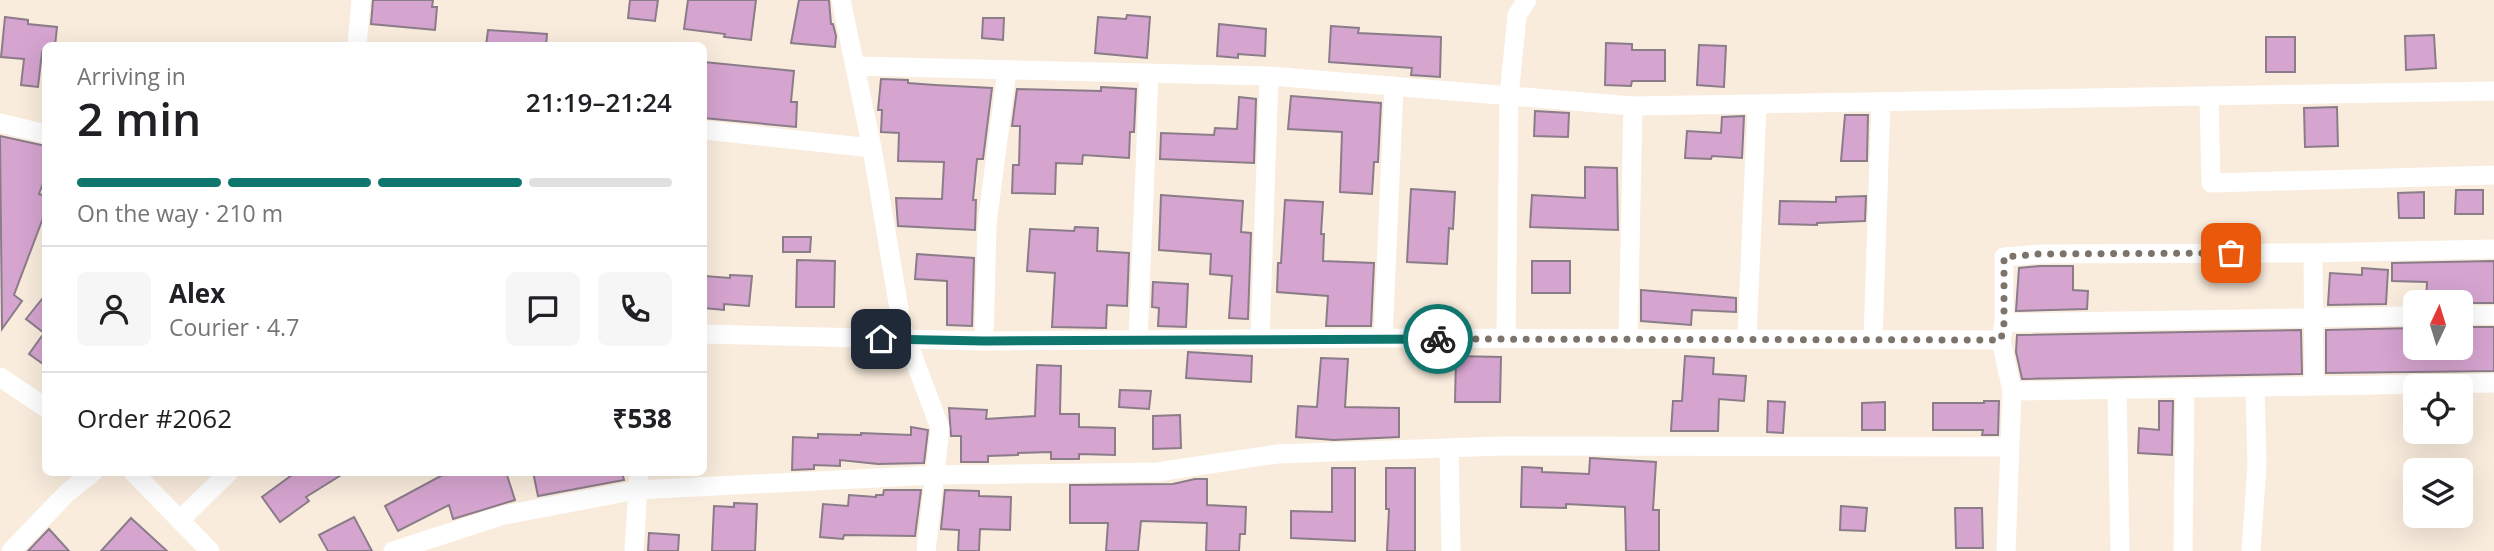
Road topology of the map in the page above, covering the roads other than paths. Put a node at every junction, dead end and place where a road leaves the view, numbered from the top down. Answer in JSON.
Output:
{"nodes":[{"id":1,"x":361,"y":0,"type":"edge"},
{"id":2,"x":841,"y":0,"type":"edge"},
{"id":3,"x":1527,"y":0,"type":"edge"},
{"id":4,"x":357,"y":42,"type":"edge"},
{"id":5,"x":855,"y":66,"type":"junction"},
{"id":6,"x":1007,"y":70,"type":"junction"},
{"id":7,"x":1149,"y":73,"type":"junction"},
{"id":8,"x":1269,"y":76,"type":"junction"},
{"id":9,"x":1394,"y":86,"type":"junction"},
{"id":10,"x":2494,"y":91,"type":"edge"},
{"id":11,"x":1509,"y":96,"type":"junction"},
{"id":12,"x":2209,"y":96,"type":"junction"},
{"id":13,"x":1881,"y":102,"type":"junction"},
{"id":14,"x":1757,"y":104,"type":"junction"},
{"id":15,"x":1633,"y":106,"type":"junction"},
{"id":16,"x":0,"y":122,"type":"edge"},
{"id":17,"x":707,"y":130,"type":"edge"},
{"id":18,"x":42,"y":133,"type":"edge"},
{"id":19,"x":872,"y":148,"type":"junction"},
{"id":20,"x":2494,"y":175,"type":"edge"},
{"id":21,"x":2494,"y":249,"type":"edge"},
{"id":22,"x":2313,"y":253,"type":"junction"},
{"id":23,"x":2473,"y":315,"type":"edge"},
{"id":24,"x":2494,"y":315,"type":"edge"},
{"id":25,"x":2403,"y":316,"type":"edge"},
{"id":26,"x":2312,"y":318,"type":"junction"},
{"id":27,"x":2002,"y":331,"type":"junction"},
{"id":28,"x":707,"y":334,"type":"edge"},
{"id":29,"x":1383,"y":338,"type":"junction"},
{"id":30,"x":1138,"y":339,"type":"junction"},
{"id":31,"x":1260,"y":339,"type":"junction"},
{"id":32,"x":1506,"y":339,"type":"junction"},
{"id":33,"x":1873,"y":339,"type":"junction"},
{"id":34,"x":907,"y":340,"type":"junction"},
{"id":35,"x":1628,"y":340,"type":"junction"},
{"id":36,"x":1747,"y":340,"type":"junction"},
{"id":37,"x":984,"y":341,"type":"junction"},
{"id":38,"x":0,"y":377,"type":"edge"},
{"id":39,"x":2494,"y":383,"type":"edge"},
{"id":40,"x":2314,"y":386,"type":"junction"},
{"id":41,"x":2255,"y":387,"type":"junction"},
{"id":42,"x":2185,"y":388,"type":"junction"},
{"id":43,"x":2116,"y":389,"type":"junction"},
{"id":44,"x":2012,"y":391,"type":"junction"},
{"id":45,"x":42,"y":405,"type":"edge"},
{"id":46,"x":2010,"y":447,"type":"junction"},
{"id":47,"x":1449,"y":448,"type":"junction"},
{"id":48,"x":935,"y":475,"type":"junction"},
{"id":49,"x":88,"y":476,"type":"edge"},
{"id":50,"x":137,"y":476,"type":"edge"},
{"id":51,"x":225,"y":476,"type":"edge"},
{"id":52,"x":638,"y":481,"type":"edge"},
{"id":53,"x":180,"y":520,"type":"junction"},
{"id":54,"x":396,"y":550,"type":"edge"},
{"id":55,"x":11,"y":551,"type":"edge"},
{"id":56,"x":210,"y":551,"type":"edge"},
{"id":57,"x":634,"y":551,"type":"edge"},
{"id":58,"x":926,"y":551,"type":"edge"},
{"id":59,"x":1451,"y":551,"type":"edge"},
{"id":60,"x":2006,"y":551,"type":"edge"},
{"id":61,"x":2120,"y":551,"type":"edge"},
{"id":62,"x":2183,"y":551,"type":"edge"},
{"id":63,"x":2252,"y":551,"type":"edge"}],
"edges":[{"from":1,"to":4,"type":"street"},
{"from":2,"to":5,"type":"street"},
{"from":3,"to":11,"type":"street"},
{"from":5,"to":6,"type":"street"},
{"from":5,"to":19,"type":"street"},
{"from":6,"to":7,"type":"street"},
{"from":6,"to":37,"type":"street"},
{"from":7,"to":8,"type":"street"},
{"from":7,"to":30,"type":"street"},
{"from":8,"to":9,"type":"street"},
{"from":8,"to":31,"type":"street"},
{"from":9,"to":11,"type":"street"},
{"from":9,"to":29,"type":"street"},
{"from":10,"to":12,"type":"street"},
{"from":11,"to":15,"type":"street"},
{"from":11,"to":32,"type":"street"},
{"from":12,"to":13,"type":"street"},
{"from":12,"to":20,"type":"street"},
{"from":13,"to":14,"type":"street"},
{"from":13,"to":33,"type":"street"},
{"from":14,"to":15,"type":"street"},
{"from":14,"to":36,"type":"street"},
{"from":15,"to":35,"type":"street"},
{"from":16,"to":18,"type":"street"},
{"from":17,"to":19,"type":"street"},
{"from":19,"to":34,"type":"street"},
{"from":21,"to":22,"type":"street"},
{"from":22,"to":26,"type":"street"},
{"from":22,"to":27,"type":"street"},
{"from":23,"to":24,"type":"street"},
{"from":25,"to":26,"type":"street"},
{"from":26,"to":27,"type":"street"},
{"from":26,"to":40,"type":"street"},
{"from":27,"to":33,"type":"street"},
{"from":27,"to":44,"type":"street"},
{"from":28,"to":34,"type":"street"},
{"from":29,"to":31,"type":"street"},
{"from":29,"to":32,"type":"street"},
{"from":30,"to":31,"type":"street"},
{"from":30,"to":37,"type":"street"},
{"from":32,"to":35,"type":"street"},
{"from":33,"to":36,"type":"street"},
{"from":34,"to":37,"type":"street"},
{"from":34,"to":48,"type":"street"},
{"from":35,"to":36,"type":"street"},
{"from":38,"to":45,"type":"street"},
{"from":39,"to":40,"type":"street"},
{"from":40,"to":41,"type":"street"},
{"from":41,"to":42,"type":"street"},
{"from":41,"to":63,"type":"street"},
{"from":42,"to":43,"type":"street"},
{"from":42,"to":62,"type":"street"},
{"from":43,"to":44,"type":"street"},
{"from":43,"to":61,"type":"street"},
{"from":44,"to":46,"type":"street"},
{"from":46,"to":47,"type":"street"},
{"from":46,"to":60,"type":"street"},
{"from":47,"to":48,"type":"street"},
{"from":47,"to":59,"type":"street"},
{"from":48,"to":52,"type":"street"},
{"from":48,"to":58,"type":"street"},
{"from":49,"to":55,"type":"street"},
{"from":50,"to":53,"type":"street"},
{"from":51,"to":53,"type":"street"},
{"from":52,"to":54,"type":"street"},
{"from":52,"to":57,"type":"street"},
{"from":53,"to":56,"type":"street"}]}
